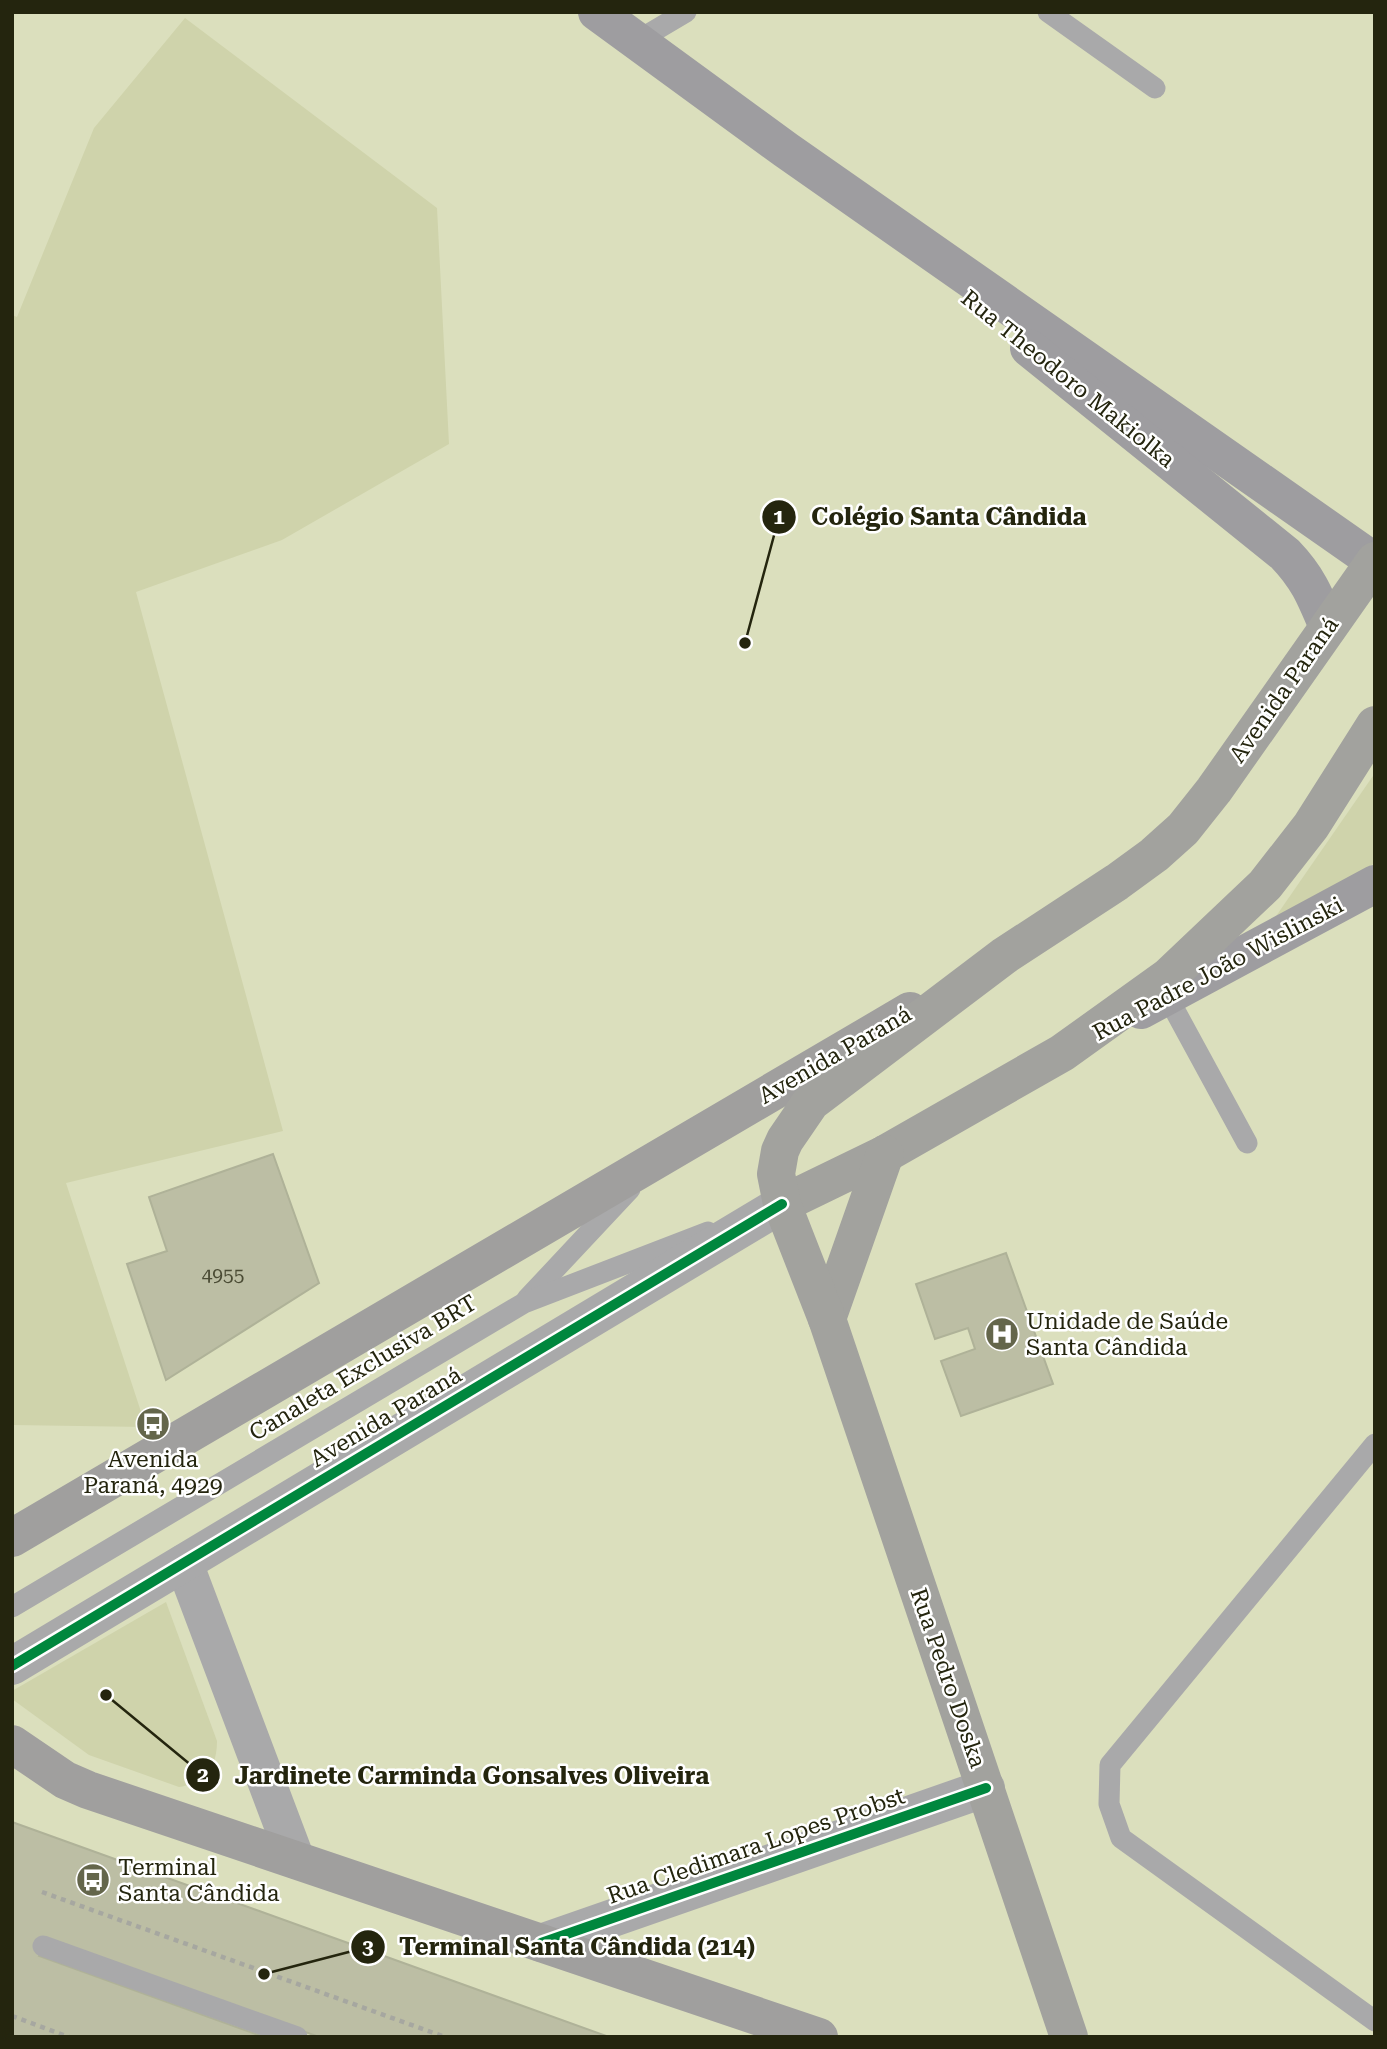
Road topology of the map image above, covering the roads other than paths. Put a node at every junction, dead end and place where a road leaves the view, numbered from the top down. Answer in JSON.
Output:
{"nodes":[{"id":1,"x":597,"y":12,"type":"edge"},
{"id":2,"x":686,"y":12,"type":"edge"},
{"id":3,"x":1048,"y":12,"type":"edge"},
{"id":4,"x":637,"y":41,"type":"junction"},
{"id":5,"x":1155,"y":88,"type":"dead end"},
{"id":6,"x":786,"y":150,"type":"junction"},
{"id":7,"x":1375,"y":562,"type":"edge"},
{"id":8,"x":1328,"y":627,"type":"junction"},
{"id":9,"x":1375,"y":725,"type":"edge"},
{"id":10,"x":1375,"y":884,"type":"edge"},
{"id":11,"x":1004,"y":956,"type":"junction"},
{"id":12,"x":1167,"y":996,"type":"junction"},
{"id":13,"x":1062,"y":1053,"type":"junction"},
{"id":14,"x":785,"y":1140,"type":"junction"},
{"id":15,"x":1247,"y":1143,"type":"dead end"},
{"id":16,"x":659,"y":1158,"type":"junction"},
{"id":17,"x":869,"y":1162,"type":"junction"},
{"id":18,"x":782,"y":1204,"type":"junction"},
{"id":19,"x":524,"y":1303,"type":"junction"},
{"id":20,"x":827,"y":1319,"type":"junction"},
{"id":21,"x":1375,"y":1444,"type":"edge"},
{"id":22,"x":12,"y":1538,"type":"edge"},
{"id":23,"x":184,"y":1563,"type":"junction"},
{"id":24,"x":12,"y":1607,"type":"edge"},
{"id":25,"x":12,"y":1666,"type":"edge"},
{"id":26,"x":12,"y":1744,"type":"edge"},
{"id":27,"x":986,"y":1788,"type":"junction"},
{"id":28,"x":296,"y":1860,"type":"junction"},
{"id":29,"x":541,"y":1943,"type":"junction"},
{"id":30,"x":43,"y":1946,"type":"dead end"},
{"id":31,"x":1375,"y":2021,"type":"edge"},
{"id":32,"x":1065,"y":2032,"type":"edge"},
{"id":33,"x":297,"y":2037,"type":"edge"},
{"id":34,"x":819,"y":2037,"type":"edge"}],
"edges":[{"from":1,"to":4,"type":"main road","name":"Rua Theodoro Makiolka"},
{"from":2,"to":4,"type":"lane"},
{"from":3,"to":5,"type":"lane"},
{"from":4,"to":6,"type":"main road","name":"Rua Theodoro Makiolka"},
{"from":6,"to":7,"type":"main road","name":"Rua Theodoro Makiolka"},
{"from":6,"to":8,"type":"main road","name":"Rua Theodoro Makiolka"},
{"from":7,"to":8,"type":"highway","name":"Avenida Paraná"},
{"from":8,"to":11,"type":"highway","name":"Avenida Paraná"},
{"from":9,"to":13,"type":"highway"},
{"from":10,"to":12,"type":"main road","name":"Rua Padre João Wislinski"},
{"from":11,"to":14,"type":"highway","name":"Rua Pedro Doska"},
{"from":11,"to":16,"type":"main road","name":"Avenida Paraná"},
{"from":12,"to":13,"type":"main road","name":"Rua Padre João Wislinski"},
{"from":12,"to":15,"type":"lane"},
{"from":13,"to":17,"type":"highway"},
{"from":14,"to":17,"type":"highway"},
{"from":14,"to":18,"type":"highway","name":"Rua Pedro Doska"},
{"from":16,"to":19,"type":"lane","name":"Canaleta Exclusiva BRT"},
{"from":16,"to":22,"type":"main road","name":"Avenida Paraná"},
{"from":17,"to":18,"type":"highway"},
{"from":17,"to":20,"type":"highway"},
{"from":18,"to":19,"type":"lane","name":"Canaleta Exclusiva BRT"},
{"from":18,"to":20,"type":"highway","name":"Rua Pedro Doska"},
{"from":18,"to":23,"type":"street","name":"Avenida Paraná"},
{"from":19,"to":24,"type":"lane","name":"Canaleta Exclusiva BRT"},
{"from":20,"to":27,"type":"highway","name":"Rua Pedro Doska"},
{"from":21,"to":31,"type":"lane"},
{"from":23,"to":25,"type":"street","name":"Avenida Paraná"},
{"from":23,"to":28,"type":"street"},
{"from":26,"to":28,"type":"main road"},
{"from":27,"to":29,"type":"street","name":"Rua Cledimara Lopes Probst"},
{"from":27,"to":32,"type":"highway","name":"Rua Pedro Doska"},
{"from":28,"to":29,"type":"main road"},
{"from":29,"to":34,"type":"main road"},
{"from":30,"to":33,"type":"lane"}]}
